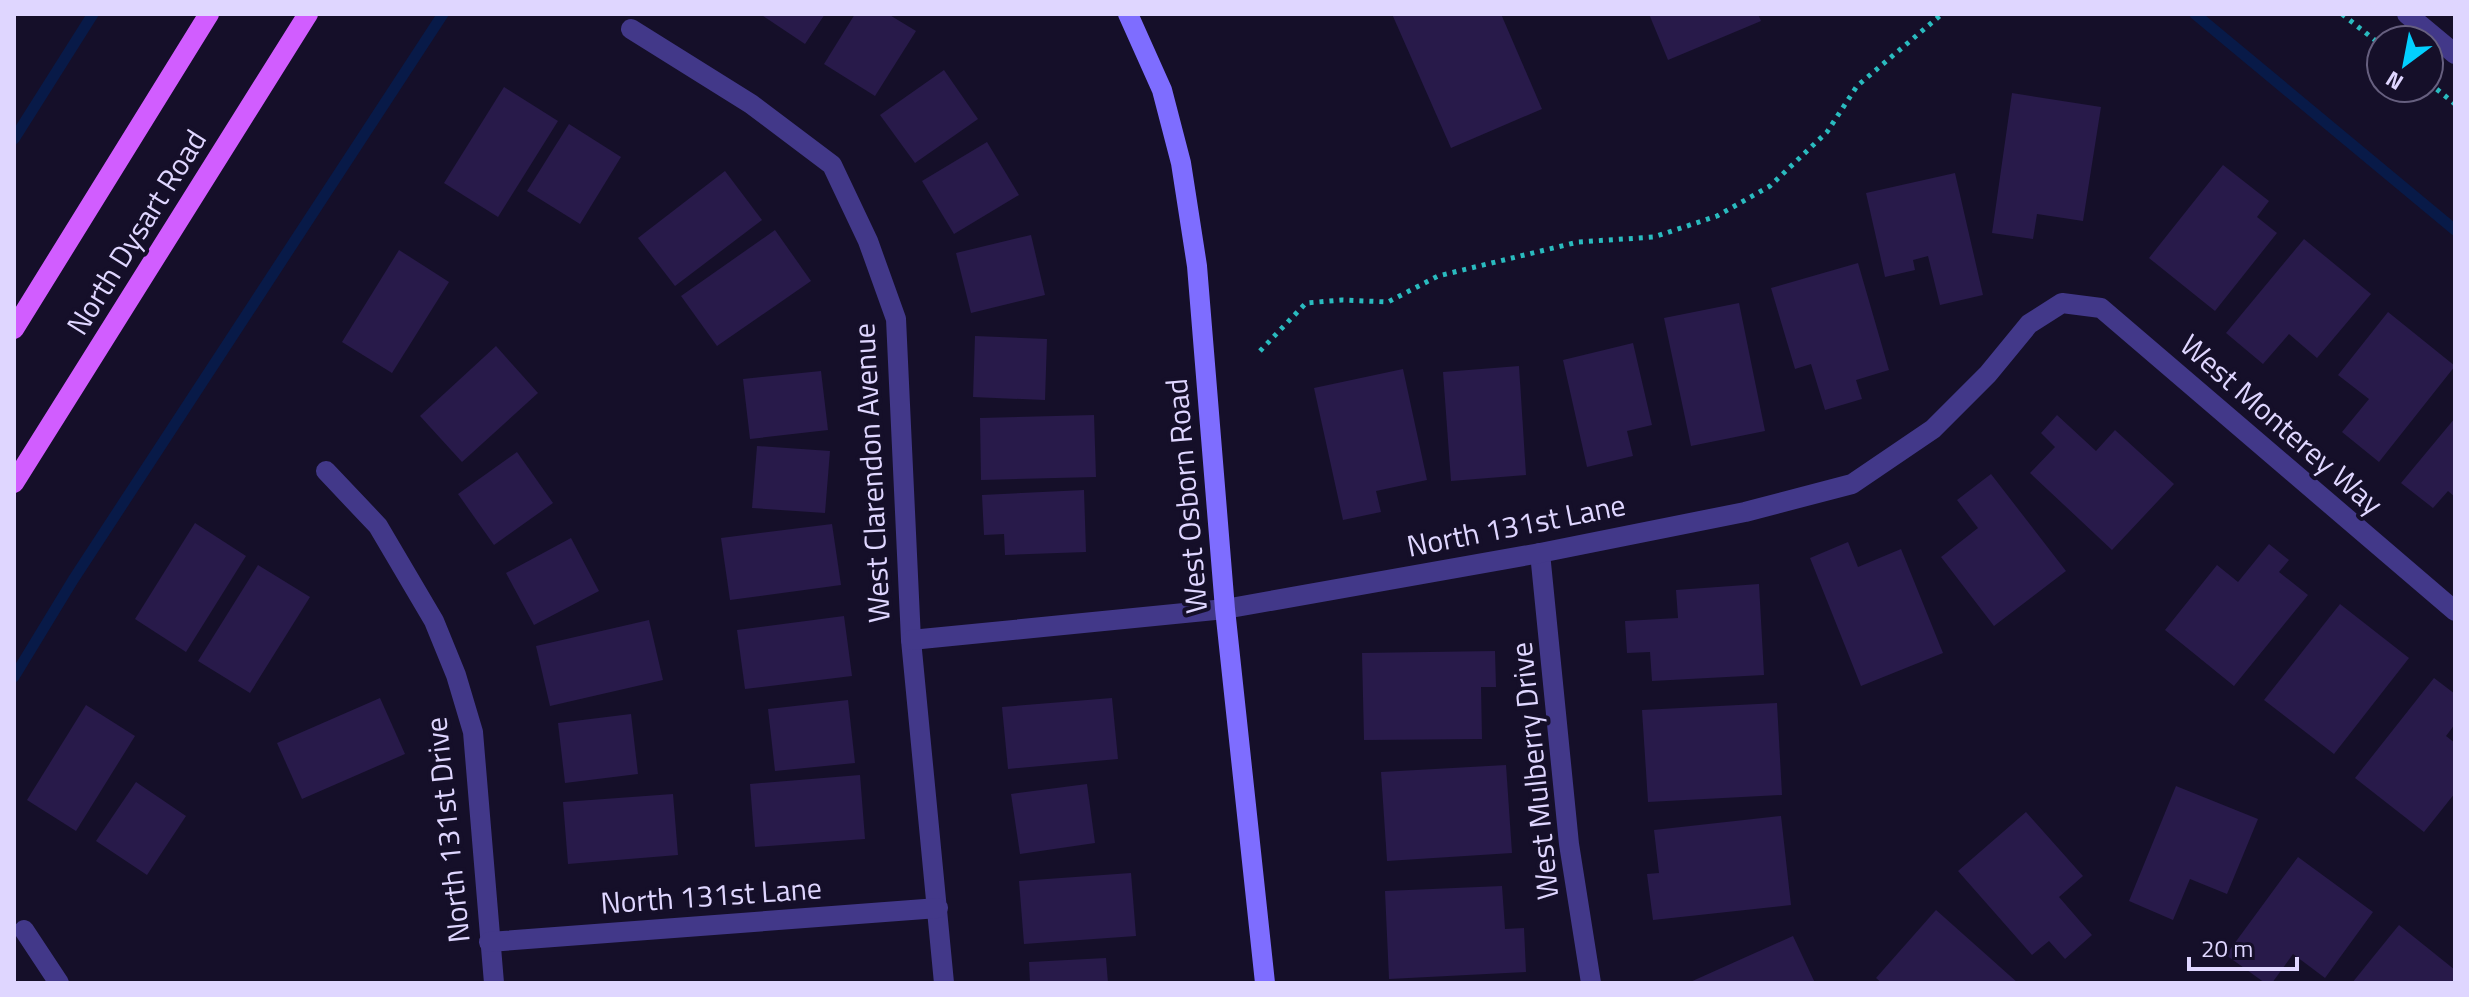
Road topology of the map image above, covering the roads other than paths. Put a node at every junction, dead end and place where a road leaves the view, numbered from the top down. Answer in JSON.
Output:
{"nodes":[{"id":1,"x":209,"y":14,"type":"edge"},
{"id":2,"x":308,"y":14,"type":"edge"},
{"id":3,"x":1128,"y":14,"type":"edge"},
{"id":4,"x":2407,"y":14,"type":"edge"},
{"id":5,"x":631,"y":29,"type":"dead end"},
{"id":6,"x":2455,"y":54,"type":"edge"},
{"id":7,"x":2062,"y":303,"type":"joint"},
{"id":8,"x":14,"y":329,"type":"edge"},
{"id":9,"x":326,"y":471,"type":"dead end"},
{"id":10,"x":14,"y":483,"type":"edge"},
{"id":11,"x":1540,"y":553,"type":"junction"},
{"id":12,"x":1225,"y":609,"type":"junction"},
{"id":13,"x":2455,"y":611,"type":"edge"},
{"id":14,"x":911,"y":640,"type":"junction"},
{"id":15,"x":938,"y":908,"type":"junction"},
{"id":16,"x":24,"y":930,"type":"dead end"},
{"id":17,"x":489,"y":942,"type":"junction"},
{"id":18,"x":59,"y":983,"type":"edge"},
{"id":19,"x":494,"y":983,"type":"edge"},
{"id":20,"x":944,"y":983,"type":"edge"},
{"id":21,"x":1265,"y":983,"type":"edge"},
{"id":22,"x":1591,"y":983,"type":"edge"}],
"edges":[{"from":1,"to":8,"type":"main road","name":"North Dysart Road"},
{"from":2,"to":10,"type":"main road","name":"North Dysart Road"},
{"from":3,"to":12,"type":"street","name":"West Osborn Road"},
{"from":4,"to":6,"type":"street"},
{"from":5,"to":14,"type":"street","name":"West Clarendon Avenue"},
{"from":7,"to":11,"type":"street","name":"North 131st Lane"},
{"from":7,"to":13,"type":"street","name":"West Monterey Way"},
{"from":9,"to":17,"type":"street","name":"North 131st Drive"},
{"from":11,"to":12,"type":"street","name":"North 131st Lane"},
{"from":11,"to":22,"type":"street","name":"West Mulberry Drive"},
{"from":12,"to":14,"type":"street","name":"North 131st Lane"},
{"from":12,"to":21,"type":"street","name":"West Osborn Road"},
{"from":14,"to":15,"type":"street","name":"West Clarendon Avenue"},
{"from":15,"to":17,"type":"street","name":"North 131st Lane"},
{"from":15,"to":20,"type":"street","name":"West Clarendon Avenue"},
{"from":16,"to":18,"type":"street"},
{"from":17,"to":19,"type":"street","name":"North 131st Drive"}]}
